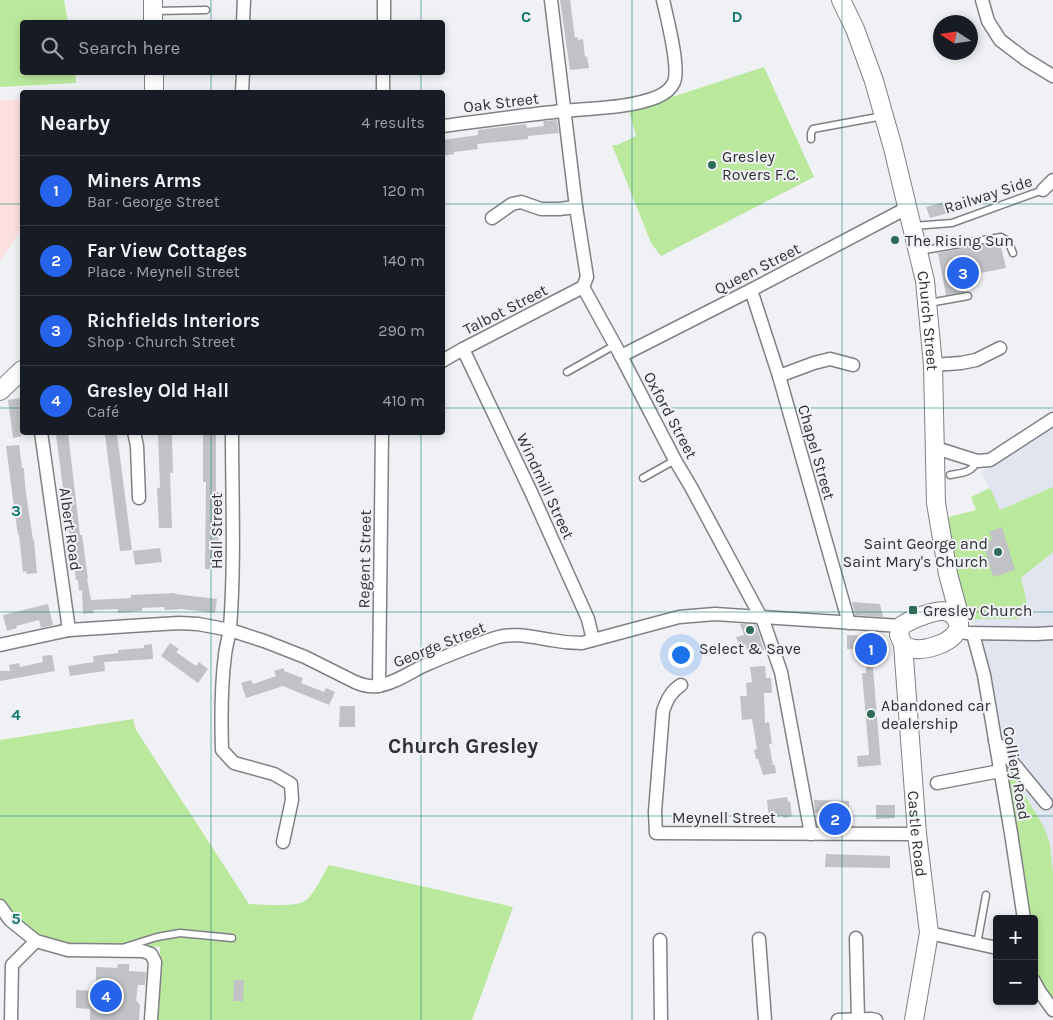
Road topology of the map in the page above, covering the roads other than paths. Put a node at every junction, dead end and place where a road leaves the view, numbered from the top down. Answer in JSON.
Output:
{"nodes":[{"id":1,"x":244,"y":0,"type":"edge"},
{"id":2,"x":384,"y":0,"type":"edge"},
{"id":3,"x":551,"y":0,"type":"edge"},
{"id":4,"x":663,"y":0,"type":"edge"},
{"id":5,"x":840,"y":0,"type":"edge"},
{"id":6,"x":982,"y":0,"type":"edge"},
{"id":7,"x":206,"y":10,"type":"dead end"},
{"id":8,"x":153,"y":11,"type":"edge"},
{"id":9,"x":244,"y":20,"type":"edge"},
{"id":10,"x":384,"y":20,"type":"edge"},
{"id":11,"x":154,"y":75,"type":"edge"},
{"id":12,"x":243,"y":75,"type":"edge"},
{"id":13,"x":383,"y":75,"type":"edge"},
{"id":14,"x":1053,"y":76,"type":"edge"},
{"id":15,"x":154,"y":90,"type":"edge"},
{"id":16,"x":242,"y":90,"type":"edge"},
{"id":17,"x":383,"y":90,"type":"edge"},
{"id":18,"x":564,"y":111,"type":"junction"},
{"id":19,"x":884,"y":116,"type":"junction"},
{"id":20,"x":445,"y":126,"type":"edge"},
{"id":21,"x":812,"y":139,"type":"dead end"},
{"id":22,"x":1053,"y":180,"type":"edge"},
{"id":23,"x":1044,"y":190,"type":"joint"},
{"id":24,"x":576,"y":207,"type":"junction"},
{"id":25,"x":907,"y":208,"type":"junction"},
{"id":26,"x":492,"y":218,"type":"dead end"},
{"id":27,"x":912,"y":226,"type":"junction"},
{"id":28,"x":918,"y":251,"type":"junction"},
{"id":29,"x":1013,"y":253,"type":"dead end"},
{"id":30,"x":583,"y":287,"type":"junction"},
{"id":31,"x":751,"y":290,"type":"junction"},
{"id":32,"x":968,"y":296,"type":"dead end"},
{"id":33,"x":928,"y":303,"type":"junction"},
{"id":34,"x":615,"y":345,"type":"junction"},
{"id":35,"x":1000,"y":348,"type":"dead end"},
{"id":36,"x":463,"y":349,"type":"junction"},
{"id":37,"x":621,"y":356,"type":"junction"},
{"id":38,"x":445,"y":359,"type":"edge"},
{"id":39,"x":853,"y":365,"type":"dead end"},
{"id":40,"x":933,"y":365,"type":"junction"},
{"id":41,"x":20,"y":372,"type":"edge"},
{"id":42,"x":567,"y":372,"type":"dead end"},
{"id":43,"x":778,"y":376,"type":"junction"},
{"id":44,"x":0,"y":391,"type":"edge"},
{"id":45,"x":1053,"y":419,"type":"edge"},
{"id":46,"x":41,"y":435,"type":"edge"},
{"id":47,"x":135,"y":435,"type":"edge"},
{"id":48,"x":232,"y":435,"type":"edge"},
{"id":49,"x":382,"y":435,"type":"edge"},
{"id":50,"x":936,"y":448,"type":"junction"},
{"id":51,"x":675,"y":460,"type":"junction"},
{"id":52,"x":977,"y":461,"type":"junction"},
{"id":53,"x":950,"y":475,"type":"dead end"},
{"id":54,"x":644,"y":478,"type":"dead end"},
{"id":55,"x":139,"y":498,"type":"dead end"},
{"id":56,"x":953,"y":594,"type":"junction"},
{"id":57,"x":938,"y":612,"type":"junction"},
{"id":58,"x":760,"y":616,"type":"junction"},
{"id":59,"x":849,"y":624,"type":"junction"},
{"id":60,"x":901,"y":626,"type":"junction"},
{"id":61,"x":68,"y":630,"type":"junction"},
{"id":62,"x":230,"y":630,"type":"junction"},
{"id":63,"x":963,"y":630,"type":"junction"},
{"id":64,"x":1053,"y":631,"type":"edge"},
{"id":65,"x":593,"y":640,"type":"junction"},
{"id":66,"x":903,"y":644,"type":"junction"},
{"id":67,"x":0,"y":645,"type":"edge"},
{"id":68,"x":681,"y":685,"type":"dead end"},
{"id":69,"x":379,"y":686,"type":"junction"},
{"id":70,"x":995,"y":740,"type":"junction"},
{"id":71,"x":1000,"y":771,"type":"junction"},
{"id":72,"x":938,"y":783,"type":"dead end"},
{"id":73,"x":1046,"y":803,"type":"dead end"},
{"id":74,"x":811,"y":834,"type":"junction"},
{"id":75,"x":917,"y":834,"type":"junction"},
{"id":76,"x":283,"y":842,"type":"dead end"},
{"id":77,"x":986,"y":895,"type":"dead end"},
{"id":78,"x":0,"y":906,"type":"edge"},
{"id":79,"x":1023,"y":915,"type":"edge"},
{"id":80,"x":929,"y":933,"type":"junction"},
{"id":81,"x":232,"y":938,"type":"dead end"},
{"id":82,"x":856,"y":938,"type":"dead end"},
{"id":83,"x":759,"y":939,"type":"dead end"},
{"id":84,"x":660,"y":940,"type":"dead end"},
{"id":85,"x":36,"y":941,"type":"junction"},
{"id":86,"x":977,"y":944,"type":"junction"},
{"id":87,"x":993,"y":947,"type":"edge"},
{"id":88,"x":116,"y":950,"type":"junction"},
{"id":89,"x":1038,"y":988,"type":"edge"},
{"id":90,"x":1053,"y":1010,"type":"edge"},
{"id":91,"x":858,"y":1019,"type":"edge"},
{"id":92,"x":10,"y":1020,"type":"edge"},
{"id":93,"x":151,"y":1020,"type":"edge"},
{"id":94,"x":661,"y":1020,"type":"edge"},
{"id":95,"x":765,"y":1020,"type":"edge"},
{"id":96,"x":838,"y":1020,"type":"edge"},
{"id":97,"x":876,"y":1020,"type":"edge"},
{"id":98,"x":914,"y":1020,"type":"edge"}],
"edges":[{"from":1,"to":9,"type":"street"},
{"from":2,"to":10,"type":"street"},
{"from":3,"to":18,"type":"street"},
{"from":4,"to":18,"type":"street","name":"Oak Street"},
{"from":5,"to":19,"type":"street","name":"Church Street"},
{"from":6,"to":14,"type":"street"},
{"from":7,"to":8,"type":"lane"},
{"from":11,"to":15,"type":"street"},
{"from":12,"to":16,"type":"street"},
{"from":13,"to":17,"type":"street"},
{"from":18,"to":20,"type":"street","name":"Oak Street"},
{"from":18,"to":24,"type":"street"},
{"from":19,"to":21,"type":"lane"},
{"from":19,"to":25,"type":"street","name":"Church Street"},
{"from":22,"to":23,"type":"street"},
{"from":23,"to":27,"type":"lane","name":"Railway Side"},
{"from":24,"to":26,"type":"street"},
{"from":24,"to":30,"type":"street"},
{"from":25,"to":27,"type":"street","name":"Church Street"},
{"from":25,"to":31,"type":"street","name":"Queen Street"},
{"from":27,"to":28,"type":"street","name":"Church Street"},
{"from":28,"to":29,"type":"lane"},
{"from":28,"to":33,"type":"street","name":"Church Street"},
{"from":30,"to":34,"type":"street","name":"Oxford Street"},
{"from":30,"to":36,"type":"street","name":"Talbot Street"},
{"from":31,"to":37,"type":"street","name":"Queen Street"},
{"from":31,"to":43,"type":"street","name":"Chapel Street"},
{"from":32,"to":33,"type":"lane"},
{"from":33,"to":40,"type":"street","name":"Church Street"},
{"from":34,"to":37,"type":"street","name":"Oxford Street"},
{"from":34,"to":42,"type":"lane"},
{"from":35,"to":40,"type":"street"},
{"from":36,"to":38,"type":"street","name":"Talbot Street"},
{"from":36,"to":65,"type":"street","name":"Windmill Street"},
{"from":37,"to":51,"type":"street","name":"Oxford Street"},
{"from":39,"to":43,"type":"street"},
{"from":40,"to":50,"type":"street","name":"Church Street"},
{"from":41,"to":44,"type":"street"},
{"from":43,"to":59,"type":"street","name":"Chapel Street"},
{"from":45,"to":52,"type":"street"},
{"from":46,"to":61,"type":"street","name":"Albert Road"},
{"from":47,"to":55,"type":"street"},
{"from":48,"to":62,"type":"street","name":"Hall Street"},
{"from":49,"to":69,"type":"street","name":"Regent Street"},
{"from":50,"to":52,"type":"street"},
{"from":50,"to":56,"type":"street","name":"Church Street"},
{"from":51,"to":54,"type":"lane"},
{"from":51,"to":58,"type":"street","name":"Oxford Street"},
{"from":52,"to":53,"type":"lane"},
{"from":56,"to":57,"type":"street"},
{"from":56,"to":63,"type":"street","name":"Church Street"},
{"from":57,"to":60,"type":"street"},
{"from":57,"to":63,"type":"street"},
{"from":58,"to":59,"type":"street","name":"George Street"},
{"from":58,"to":65,"type":"street","name":"George Street"},
{"from":58,"to":74,"type":"street","name":"Oxford Street"},
{"from":59,"to":60,"type":"street","name":"George Street"},
{"from":60,"to":66,"type":"street","name":"Castle Road"},
{"from":61,"to":62,"type":"street","name":"George Street"},
{"from":61,"to":67,"type":"street","name":"George Street"},
{"from":62,"to":69,"type":"street","name":"George Street"},
{"from":62,"to":76,"type":"street","name":"Hall Street"},
{"from":63,"to":64,"type":"street"},
{"from":63,"to":66,"type":"street"},
{"from":63,"to":70,"type":"street","name":"Colliery Road"},
{"from":65,"to":69,"type":"street","name":"George Street"},
{"from":66,"to":75,"type":"street","name":"Castle Road"},
{"from":68,"to":74,"type":"street","name":"Meynell Street"},
{"from":70,"to":71,"type":"street","name":"Colliery Road"},
{"from":70,"to":73,"type":"street"},
{"from":71,"to":72,"type":"street"},
{"from":71,"to":79,"type":"street","name":"Colliery Road"},
{"from":74,"to":75,"type":"street","name":"Meynell Street"},
{"from":75,"to":80,"type":"street","name":"Castle Road"},
{"from":77,"to":86,"type":"lane"},
{"from":78,"to":85,"type":"street"},
{"from":80,"to":86,"type":"street"},
{"from":80,"to":98,"type":"street","name":"Castle Road"},
{"from":81,"to":88,"type":"lane"},
{"from":82,"to":91,"type":"street"},
{"from":83,"to":95,"type":"street"},
{"from":84,"to":94,"type":"street"},
{"from":85,"to":88,"type":"street"},
{"from":85,"to":92,"type":"street"},
{"from":86,"to":87,"type":"street"},
{"from":88,"to":93,"type":"street"},
{"from":89,"to":90,"type":"street"},
{"from":91,"to":96,"type":"street"},
{"from":91,"to":97,"type":"street"}]}
